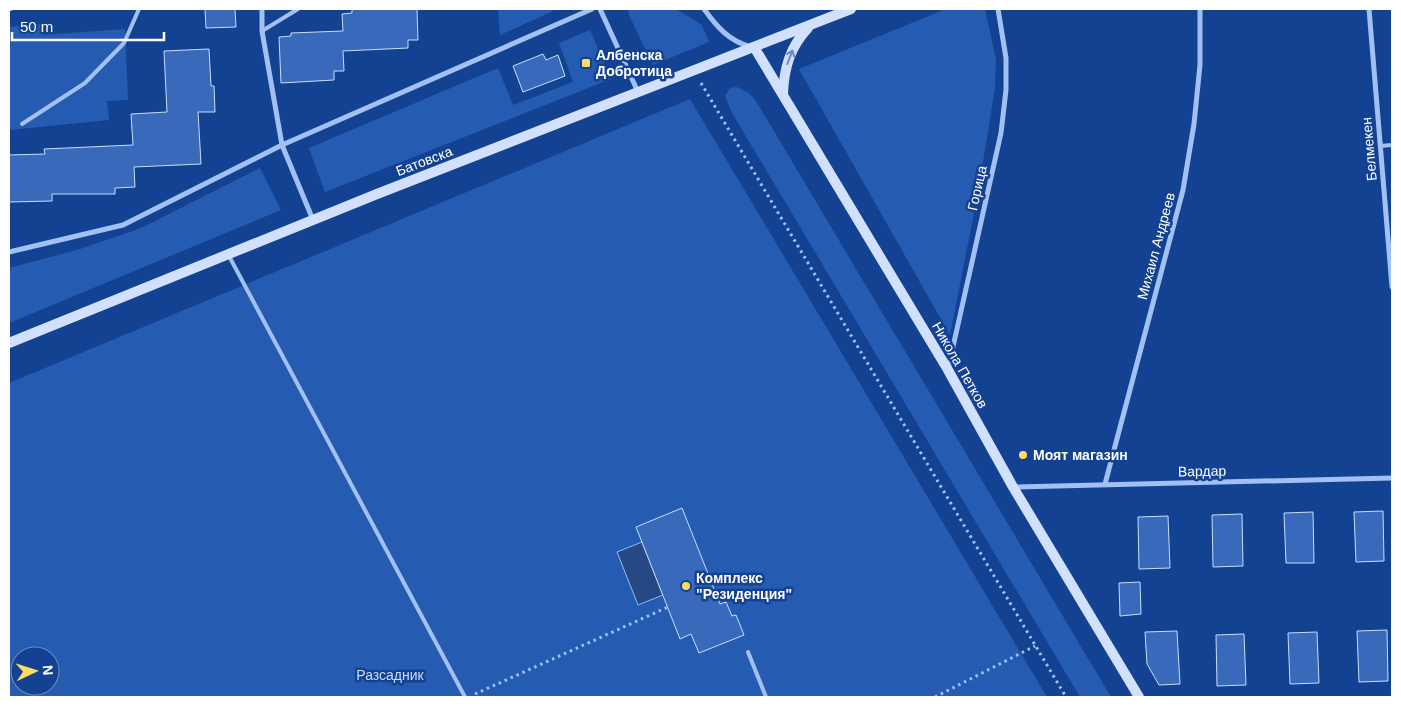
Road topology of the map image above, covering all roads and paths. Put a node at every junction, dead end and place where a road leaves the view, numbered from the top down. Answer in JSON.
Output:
{"nodes":[{"id":1,"x":139,"y":9,"type":"edge"},
{"id":2,"x":262,"y":9,"type":"edge"},
{"id":3,"x":298,"y":9,"type":"edge"},
{"id":4,"x":592,"y":9,"type":"edge"},
{"id":5,"x":600,"y":9,"type":"edge"},
{"id":6,"x":704,"y":9,"type":"edge"},
{"id":7,"x":851,"y":9,"type":"edge"},
{"id":8,"x":998,"y":9,"type":"edge"},
{"id":9,"x":1200,"y":9,"type":"edge"},
{"id":10,"x":1369,"y":9,"type":"edge"},
{"id":11,"x":811,"y":25,"type":"junction"},
{"id":12,"x":262,"y":31,"type":"junction"},
{"id":13,"x":754,"y":47,"type":"junction"},
{"id":14,"x":694,"y":70,"type":"junction"},
{"id":15,"x":638,"y":92,"type":"junction"},
{"id":16,"x":783,"y":95,"type":"junction"},
{"id":17,"x":22,"y":124,"type":"dead end"},
{"id":18,"x":282,"y":145,"type":"junction"},
{"id":19,"x":1392,"y":145,"type":"edge"},
{"id":20,"x":1380,"y":146,"type":"junction"},
{"id":21,"x":313,"y":220,"type":"junction"},
{"id":22,"x":1391,"y":245,"type":"edge"},
{"id":23,"x":9,"y":252,"type":"edge"},
{"id":24,"x":228,"y":254,"type":"junction"},
{"id":25,"x":1392,"y":287,"type":"edge"},
{"id":26,"x":9,"y":343,"type":"edge"},
{"id":27,"x":948,"y":370,"type":"junction"},
{"id":28,"x":1392,"y":478,"type":"edge"},
{"id":29,"x":1105,"y":484,"type":"junction"},
{"id":30,"x":1013,"y":487,"type":"junction"},
{"id":31,"x":668,"y":607,"type":"dead end"},
{"id":32,"x":1035,"y":646,"type":"junction"},
{"id":33,"x":748,"y":652,"type":"dead end"},
{"id":34,"x":466,"y":697,"type":"edge"},
{"id":35,"x":766,"y":697,"type":"edge"},
{"id":36,"x":935,"y":697,"type":"edge"},
{"id":37,"x":1066,"y":697,"type":"edge"},
{"id":38,"x":1139,"y":697,"type":"edge"}],
"edges":[{"from":1,"to":17,"type":"lane"},
{"from":2,"to":12,"type":"street"},
{"from":3,"to":12,"type":"lane"},
{"from":4,"to":18,"type":"street"},
{"from":5,"to":15,"type":"street"},
{"from":6,"to":13,"type":"street"},
{"from":7,"to":11,"type":"street","name":"Батовска"},
{"from":8,"to":27,"type":"street","name":"Горица"},
{"from":9,"to":29,"type":"street","name":"Михаил Андреев"},
{"from":10,"to":20,"type":"street","name":"Белмекен"},
{"from":11,"to":13,"type":"street","name":"Батовска"},
{"from":16,"to":11,"type":"street","one_way":true},
{"from":12,"to":18,"type":"street"},
{"from":13,"to":14,"type":"street","name":"Батовска"},
{"from":13,"to":16,"type":"street","name":"Никола Петков"},
{"from":14,"to":15,"type":"street","name":"Батовска"},
{"from":14,"to":32,"type":"path"},
{"from":15,"to":21,"type":"street","name":"Батовска"},
{"from":16,"to":27,"type":"street","name":"Никола Петков"},
{"from":18,"to":21,"type":"street"},
{"from":18,"to":23,"type":"street"},
{"from":19,"to":20,"type":"lane"},
{"from":20,"to":22,"type":"street","name":"Белмекен"},
{"from":21,"to":24,"type":"street","name":"Батовска"},
{"from":22,"to":25,"type":"street","name":"Белмекен"},
{"from":24,"to":26,"type":"street","name":"Батовска"},
{"from":24,"to":34,"type":"lane"},
{"from":27,"to":30,"type":"street","name":"Никола Петков"},
{"from":28,"to":29,"type":"street","name":"Вардар"},
{"from":29,"to":30,"type":"street","name":"Вардар"},
{"from":30,"to":38,"type":"street","name":"Никола Петков"},
{"from":31,"to":34,"type":"path"},
{"from":32,"to":36,"type":"path"},
{"from":32,"to":37,"type":"path"},
{"from":33,"to":35,"type":"lane"}]}
